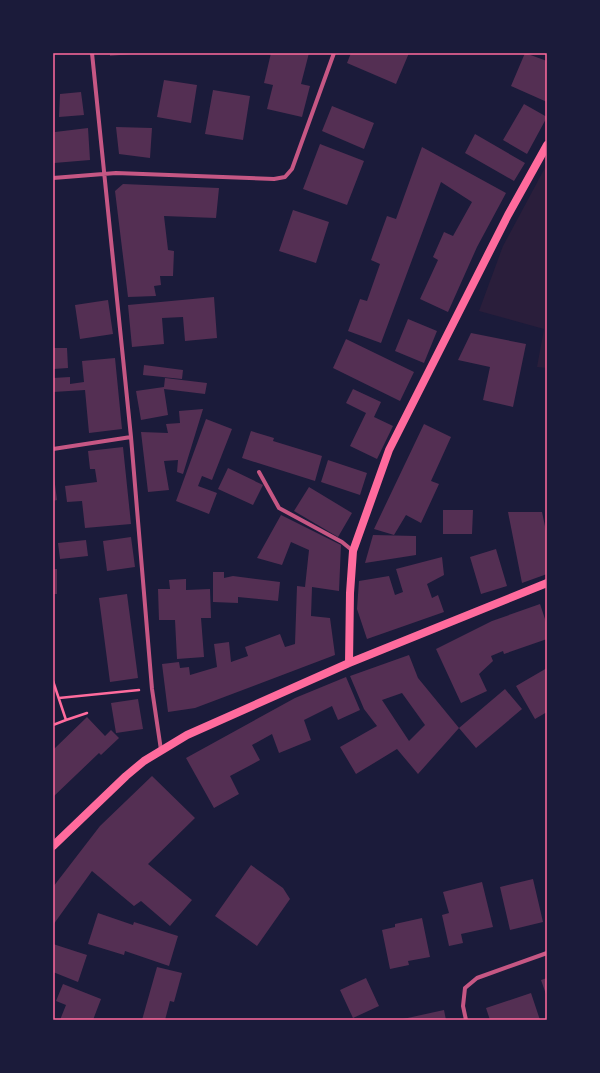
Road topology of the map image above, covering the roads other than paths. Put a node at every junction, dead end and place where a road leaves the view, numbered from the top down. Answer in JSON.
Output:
{"nodes":[{"id":1,"x":92,"y":53,"type":"edge"},
{"id":2,"x":334,"y":53,"type":"edge"},
{"id":3,"x":547,"y":145,"type":"edge"},
{"id":4,"x":104,"y":173,"type":"junction"},
{"id":5,"x":53,"y":178,"type":"edge"},
{"id":6,"x":131,"y":437,"type":"junction"},
{"id":7,"x":53,"y":449,"type":"edge"},
{"id":8,"x":259,"y":472,"type":"dead end"},
{"id":9,"x":353,"y":551,"type":"junction"},
{"id":10,"x":547,"y":583,"type":"edge"},
{"id":11,"x":349,"y":663,"type":"junction"},
{"id":12,"x":161,"y":750,"type":"junction"},
{"id":13,"x":53,"y":846,"type":"edge"},
{"id":14,"x":547,"y":954,"type":"edge"},
{"id":15,"x":466,"y":1020,"type":"edge"}],
"edges":[{"from":1,"to":4,"type":"street"},
{"from":2,"to":4,"type":"street"},
{"from":3,"to":9,"type":"main road"},
{"from":4,"to":5,"type":"street"},
{"from":4,"to":6,"type":"street"},
{"from":6,"to":7,"type":"street"},
{"from":6,"to":12,"type":"street"},
{"from":8,"to":9,"type":"street"},
{"from":9,"to":11,"type":"main road"},
{"from":10,"to":11,"type":"main road"},
{"from":11,"to":12,"type":"main road"},
{"from":12,"to":13,"type":"main road"},
{"from":14,"to":15,"type":"street"}]}
